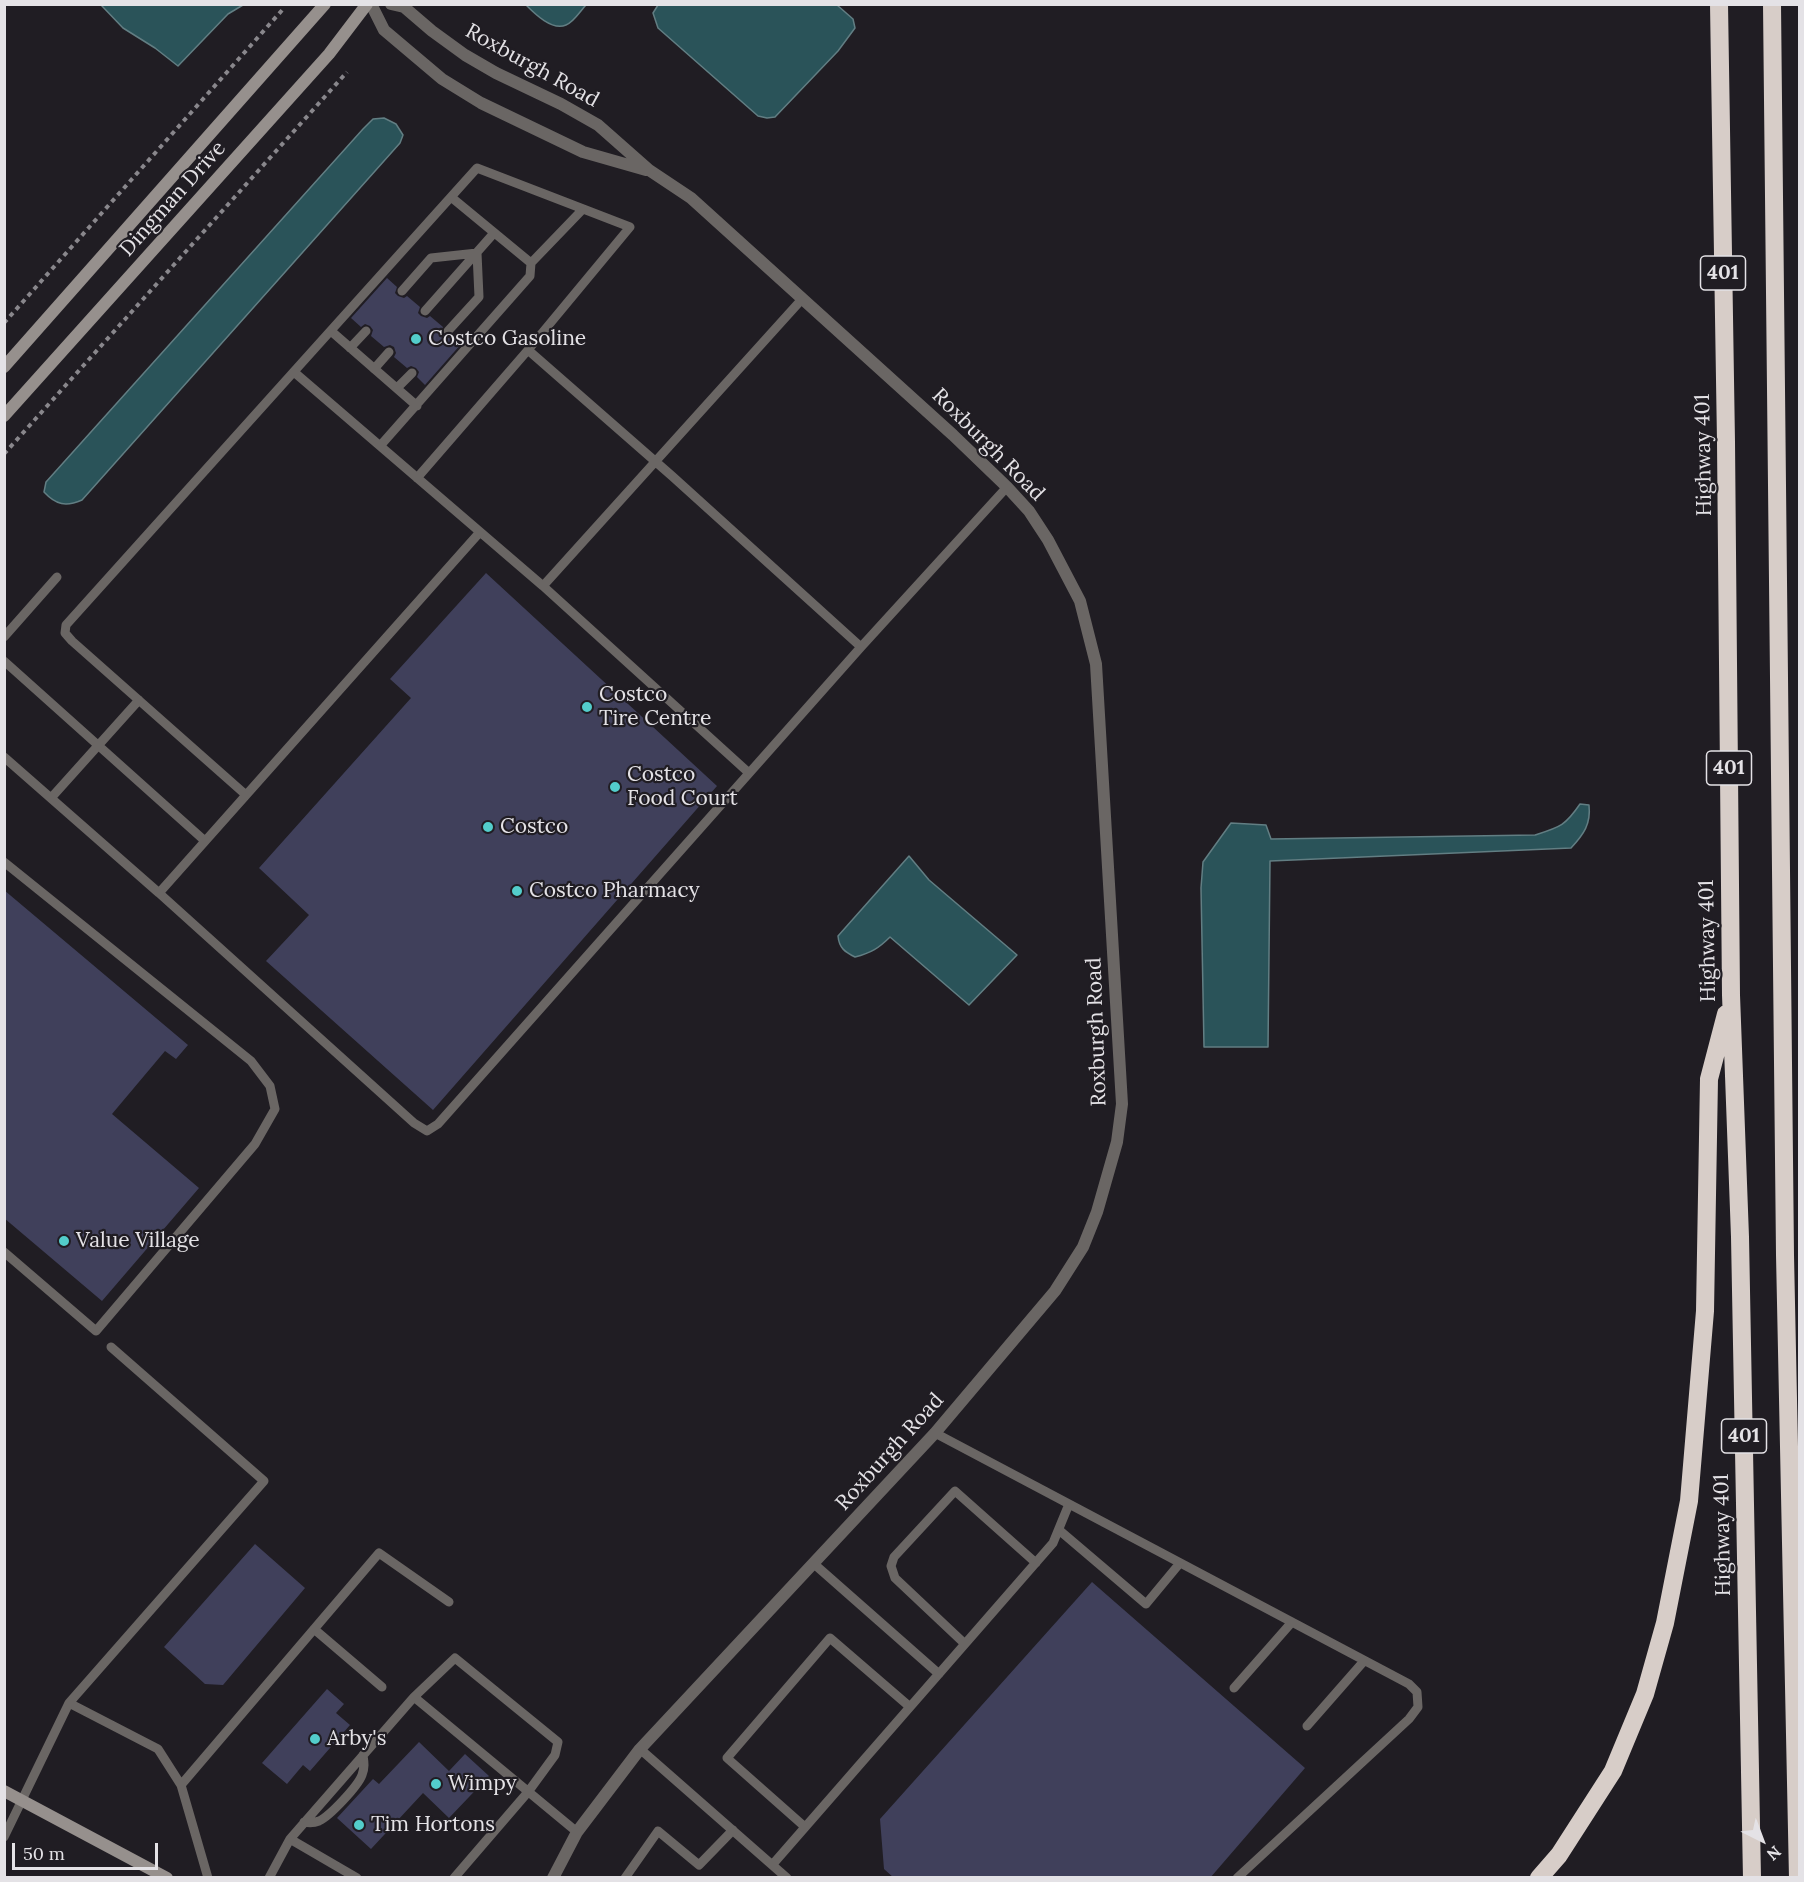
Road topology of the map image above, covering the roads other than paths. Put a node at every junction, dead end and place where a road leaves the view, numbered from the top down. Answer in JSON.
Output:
{"nodes":[{"id":1,"x":325,"y":4,"type":"edge"},
{"id":2,"x":369,"y":4,"type":"edge"},
{"id":3,"x":391,"y":4,"type":"edge"},
{"id":4,"x":1719,"y":4,"type":"edge"},
{"id":5,"x":1772,"y":4,"type":"edge"},
{"id":6,"x":649,"y":171,"type":"junction"},
{"id":7,"x":451,"y":198,"type":"junction"},
{"id":8,"x":583,"y":209,"type":"junction"},
{"id":9,"x":494,"y":233,"type":"junction"},
{"id":10,"x":477,"y":253,"type":"junction"},
{"id":11,"x":531,"y":263,"type":"junction"},
{"id":12,"x":402,"y":291,"type":"dead end"},
{"id":13,"x":803,"y":298,"type":"junction"},
{"id":14,"x":425,"y":311,"type":"dead end"},
{"id":15,"x":331,"y":331,"type":"junction"},
{"id":16,"x":366,"y":331,"type":"dead end"},
{"id":17,"x":448,"y":331,"type":"dead end"},
{"id":18,"x":351,"y":348,"type":"junction"},
{"id":19,"x":528,"y":350,"type":"junction"},
{"id":20,"x":389,"y":352,"type":"dead end"},
{"id":21,"x":4,"y":367,"type":"edge"},
{"id":22,"x":374,"y":369,"type":"junction"},
{"id":23,"x":294,"y":372,"type":"junction"},
{"id":24,"x":412,"y":373,"type":"dead end"},
{"id":25,"x":397,"y":388,"type":"junction"},
{"id":26,"x":417,"y":406,"type":"junction"},
{"id":27,"x":4,"y":416,"type":"edge"},
{"id":28,"x":380,"y":446,"type":"junction"},
{"id":29,"x":656,"y":462,"type":"junction"},
{"id":30,"x":417,"y":477,"type":"junction"},
{"id":31,"x":1007,"y":487,"type":"junction"},
{"id":32,"x":480,"y":532,"type":"junction"},
{"id":33,"x":57,"y":578,"type":"dead end"},
{"id":34,"x":543,"y":586,"type":"junction"},
{"id":35,"x":4,"y":637,"type":"edge"},
{"id":36,"x":861,"y":647,"type":"junction"},
{"id":37,"x":4,"y":661,"type":"edge"},
{"id":38,"x":139,"y":700,"type":"junction"},
{"id":39,"x":98,"y":745,"type":"junction"},
{"id":40,"x":4,"y":757,"type":"edge"},
{"id":41,"x":749,"y":773,"type":"junction"},
{"id":42,"x":246,"y":795,"type":"junction"},
{"id":43,"x":51,"y":798,"type":"junction"},
{"id":44,"x":205,"y":841,"type":"junction"},
{"id":45,"x":4,"y":862,"type":"edge"},
{"id":46,"x":159,"y":893,"type":"junction"},
{"id":47,"x":1731,"y":995,"type":"junction"},
{"id":48,"x":4,"y":1252,"type":"edge"},
{"id":49,"x":111,"y":1347,"type":"dead end"},
{"id":50,"x":935,"y":1433,"type":"junction"},
{"id":51,"x":1069,"y":1504,"type":"junction"},
{"id":52,"x":1059,"y":1530,"type":"junction"},
{"id":53,"x":813,"y":1563,"type":"junction"},
{"id":54,"x":1036,"y":1563,"type":"junction"},
{"id":55,"x":1180,"y":1563,"type":"junction"},
{"id":56,"x":449,"y":1602,"type":"dead end"},
{"id":57,"x":1292,"y":1622,"type":"junction"},
{"id":58,"x":314,"y":1629,"type":"junction"},
{"id":59,"x":965,"y":1644,"type":"junction"},
{"id":60,"x":1364,"y":1660,"type":"junction"},
{"id":61,"x":939,"y":1674,"type":"junction"},
{"id":62,"x":382,"y":1687,"type":"dead end"},
{"id":63,"x":1234,"y":1688,"type":"dead end"},
{"id":64,"x":414,"y":1697,"type":"junction"},
{"id":65,"x":69,"y":1703,"type":"junction"},
{"id":66,"x":910,"y":1707,"type":"junction"},
{"id":67,"x":1307,"y":1726,"type":"dead end"},
{"id":68,"x":640,"y":1749,"type":"junction"},
{"id":69,"x":363,"y":1755,"type":"junction"},
{"id":70,"x":181,"y":1785,"type":"junction"},
{"id":71,"x":4,"y":1791,"type":"edge"},
{"id":72,"x":528,"y":1792,"type":"junction"},
{"id":73,"x":21,"y":1800,"type":"junction"},
{"id":74,"x":304,"y":1822,"type":"junction"},
{"id":75,"x":806,"y":1827,"type":"junction"},
{"id":76,"x":733,"y":1830,"type":"junction"},
{"id":77,"x":577,"y":1832,"type":"junction"},
{"id":78,"x":4,"y":1837,"type":"edge"},
{"id":79,"x":290,"y":1839,"type":"junction"},
{"id":80,"x":773,"y":1864,"type":"junction"},
{"id":81,"x":167,"y":1878,"type":"edge"},
{"id":82,"x":207,"y":1878,"type":"edge"},
{"id":83,"x":268,"y":1878,"type":"edge"},
{"id":84,"x":357,"y":1878,"type":"edge"},
{"id":85,"x":454,"y":1878,"type":"edge"},
{"id":86,"x":553,"y":1878,"type":"edge"},
{"id":87,"x":625,"y":1878,"type":"edge"},
{"id":88,"x":788,"y":1878,"type":"edge"},
{"id":89,"x":1237,"y":1878,"type":"edge"},
{"id":90,"x":1539,"y":1878,"type":"edge"},
{"id":91,"x":1752,"y":1878,"type":"edge"},
{"id":92,"x":1798,"y":1878,"type":"edge"}],
"edges":[{"from":1,"to":21,"type":"main road","name":"Dingman Drive"},
{"from":2,"to":6,"type":"street","name":"Roxburgh Road"},
{"from":2,"to":27,"type":"main road","name":"Dingman Drive"},
{"from":3,"to":6,"type":"street","name":"Roxburgh Road"},
{"from":4,"to":47,"type":"highway","name":"Highway 401","number":"401"},
{"from":5,"to":92,"type":"highway","number":"401"},
{"from":6,"to":13,"type":"street","name":"Roxburgh Road"},
{"from":7,"to":8,"type":"lane"},
{"from":7,"to":9,"type":"lane"},
{"from":7,"to":15,"type":"lane"},
{"from":8,"to":11,"type":"lane"},
{"from":8,"to":19,"type":"lane"},
{"from":9,"to":10,"type":"lane"},
{"from":9,"to":11,"type":"lane"},
{"from":10,"to":12,"type":"lane"},
{"from":10,"to":14,"type":"lane"},
{"from":10,"to":17,"type":"lane"},
{"from":11,"to":26,"type":"lane"},
{"from":13,"to":29,"type":"lane"},
{"from":13,"to":31,"type":"street","name":"Roxburgh Road"},
{"from":15,"to":18,"type":"lane"},
{"from":15,"to":23,"type":"lane"},
{"from":16,"to":18,"type":"lane"},
{"from":18,"to":22,"type":"lane"},
{"from":19,"to":29,"type":"lane"},
{"from":19,"to":30,"type":"lane"},
{"from":20,"to":22,"type":"lane"},
{"from":22,"to":25,"type":"lane"},
{"from":23,"to":28,"type":"lane"},
{"from":23,"to":38,"type":"lane"},
{"from":24,"to":25,"type":"lane"},
{"from":25,"to":26,"type":"lane"},
{"from":26,"to":28,"type":"lane"},
{"from":28,"to":30,"type":"lane"},
{"from":29,"to":34,"type":"lane"},
{"from":29,"to":36,"type":"lane"},
{"from":30,"to":32,"type":"lane"},
{"from":31,"to":36,"type":"lane"},
{"from":31,"to":50,"type":"street","name":"Roxburgh Road"},
{"from":32,"to":34,"type":"lane"},
{"from":32,"to":42,"type":"lane"},
{"from":33,"to":35,"type":"lane"},
{"from":34,"to":41,"type":"lane"},
{"from":36,"to":41,"type":"lane"},
{"from":37,"to":39,"type":"lane"},
{"from":38,"to":39,"type":"lane"},
{"from":38,"to":42,"type":"lane"},
{"from":39,"to":43,"type":"lane"},
{"from":39,"to":44,"type":"lane"},
{"from":40,"to":43,"type":"lane"},
{"from":41,"to":46,"type":"lane"},
{"from":42,"to":44,"type":"lane"},
{"from":43,"to":46,"type":"lane"},
{"from":44,"to":46,"type":"lane"},
{"from":45,"to":48,"type":"lane"},
{"from":47,"to":90,"type":"highway"},
{"from":47,"to":91,"type":"highway","name":"Highway 401","number":"401"},
{"from":49,"to":65,"type":"lane"},
{"from":50,"to":51,"type":"lane"},
{"from":50,"to":53,"type":"street","name":"Roxburgh Road"},
{"from":51,"to":52,"type":"lane"},
{"from":51,"to":55,"type":"lane"},
{"from":52,"to":54,"type":"lane"},
{"from":52,"to":55,"type":"lane"},
{"from":53,"to":61,"type":"lane"},
{"from":53,"to":68,"type":"street","name":"Roxburgh Road"},
{"from":54,"to":59,"type":"lane"},
{"from":54,"to":59,"type":"lane"},
{"from":55,"to":57,"type":"lane"},
{"from":56,"to":58,"type":"lane"},
{"from":57,"to":60,"type":"lane"},
{"from":57,"to":63,"type":"lane"},
{"from":58,"to":62,"type":"lane"},
{"from":58,"to":70,"type":"lane"},
{"from":59,"to":61,"type":"lane"},
{"from":60,"to":67,"type":"lane"},
{"from":60,"to":89,"type":"lane"},
{"from":61,"to":66,"type":"lane"},
{"from":64,"to":69,"type":"lane"},
{"from":64,"to":72,"type":"lane"},
{"from":64,"to":72,"type":"lane"},
{"from":65,"to":70,"type":"lane"},
{"from":65,"to":73,"type":"lane"},
{"from":66,"to":75,"type":"lane"},
{"from":66,"to":75,"type":"lane"},
{"from":68,"to":76,"type":"lane"},
{"from":68,"to":77,"type":"street","name":"Roxburgh Road"},
{"from":69,"to":74,"type":"lane"},
{"from":69,"to":74,"type":"lane"},
{"from":70,"to":82,"type":"lane"},
{"from":71,"to":73,"type":"main road"},
{"from":72,"to":77,"type":"lane"},
{"from":72,"to":85,"type":"lane"},
{"from":73,"to":78,"type":"lane"},
{"from":73,"to":81,"type":"main road"},
{"from":74,"to":79,"type":"lane"},
{"from":75,"to":80,"type":"lane"},
{"from":76,"to":80,"type":"lane"},
{"from":76,"to":87,"type":"lane"},
{"from":77,"to":86,"type":"street","name":"Roxburgh Road"},
{"from":79,"to":83,"type":"lane"},
{"from":79,"to":84,"type":"lane"},
{"from":80,"to":88,"type":"lane"}]}
